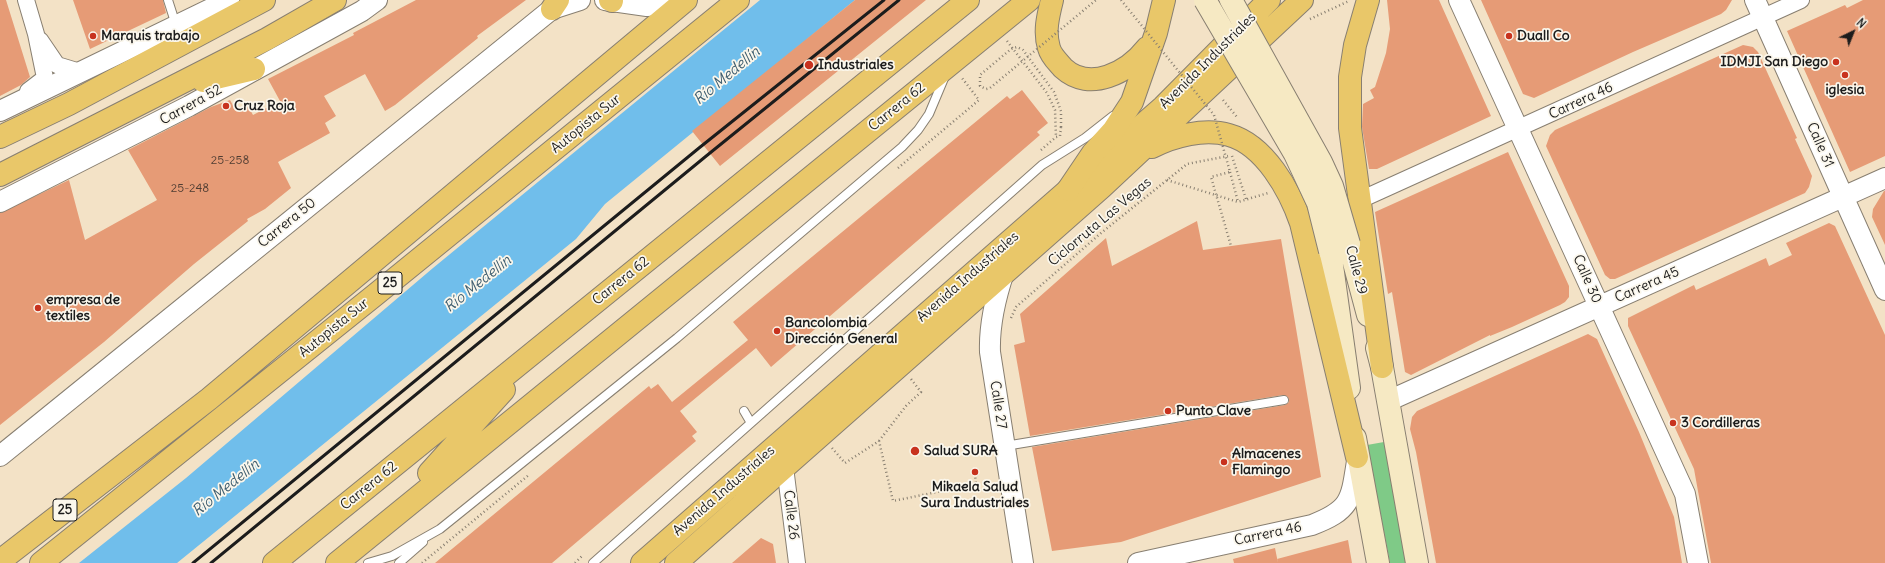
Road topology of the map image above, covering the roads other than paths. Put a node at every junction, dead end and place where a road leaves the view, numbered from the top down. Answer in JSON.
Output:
{"nodes":[{"id":1,"x":26,"y":0,"type":"edge"},
{"id":2,"x":168,"y":0,"type":"edge"},
{"id":3,"x":229,"y":0,"type":"edge"},
{"id":4,"x":264,"y":0,"type":"edge"},
{"id":5,"x":335,"y":0,"type":"edge"},
{"id":6,"x":377,"y":0,"type":"edge"},
{"id":7,"x":580,"y":0,"type":"edge"},
{"id":8,"x":609,"y":0,"type":"edge"},
{"id":9,"x":681,"y":0,"type":"edge"},
{"id":10,"x":686,"y":0,"type":"edge"},
{"id":11,"x":738,"y":0,"type":"edge"},
{"id":12,"x":968,"y":0,"type":"edge"},
{"id":13,"x":1030,"y":0,"type":"edge"},
{"id":14,"x":1052,"y":0,"type":"edge"},
{"id":15,"x":1164,"y":0,"type":"edge"},
{"id":16,"x":1204,"y":0,"type":"edge"},
{"id":17,"x":1231,"y":0,"type":"edge"},
{"id":18,"x":1269,"y":0,"type":"edge"},
{"id":19,"x":1368,"y":0,"type":"edge"},
{"id":20,"x":1459,"y":0,"type":"edge"},
{"id":21,"x":1801,"y":0,"type":"edge"},
{"id":22,"x":555,"y":4,"type":"edge"},
{"id":23,"x":1759,"y":9,"type":"edge"},
{"id":24,"x":1305,"y":10,"type":"edge"},
{"id":25,"x":176,"y":25,"type":"junction"},
{"id":26,"x":36,"y":34,"type":"junction"},
{"id":27,"x":1151,"y":42,"type":"junction"},
{"id":28,"x":951,"y":64,"type":"junction"},
{"id":29,"x":254,"y":69,"type":"junction"},
{"id":30,"x":80,"y":72,"type":"junction"},
{"id":31,"x":173,"y":87,"type":"junction"},
{"id":32,"x":23,"y":100,"type":"junction"},
{"id":33,"x":1132,"y":102,"type":"junction"},
{"id":34,"x":0,"y":112,"type":"edge"},
{"id":35,"x":1518,"y":129,"type":"junction"},
{"id":36,"x":0,"y":137,"type":"edge"},
{"id":37,"x":1140,"y":152,"type":"junction"},
{"id":38,"x":0,"y":175,"type":"edge"},
{"id":39,"x":1885,"y":178,"type":"edge"},
{"id":40,"x":1068,"y":190,"type":"junction"},
{"id":41,"x":1843,"y":197,"type":"junction"},
{"id":42,"x":1360,"y":200,"type":"junction"},
{"id":43,"x":0,"y":202,"type":"edge"},
{"id":44,"x":1340,"y":247,"type":"junction"},
{"id":45,"x":1004,"y":272,"type":"junction"},
{"id":46,"x":1885,"y":290,"type":"edge"},
{"id":47,"x":375,"y":295,"type":"junction"},
{"id":48,"x":1599,"y":306,"type":"junction"},
{"id":49,"x":548,"y":341,"type":"junction"},
{"id":50,"x":1382,"y":367,"type":"junction"},
{"id":51,"x":208,"y":399,"type":"junction"},
{"id":52,"x":1284,"y":400,"type":"dead end"},
{"id":53,"x":1388,"y":401,"type":"junction"},
{"id":54,"x":744,"y":411,"type":"dead end"},
{"id":55,"x":751,"y":423,"type":"junction"},
{"id":56,"x":1005,"y":446,"type":"junction"},
{"id":57,"x":0,"y":456,"type":"edge"},
{"id":58,"x":1357,"y":457,"type":"junction"},
{"id":59,"x":785,"y":467,"type":"junction"},
{"id":60,"x":385,"y":523,"type":"junction"},
{"id":61,"x":440,"y":529,"type":"junction"},
{"id":62,"x":0,"y":561,"type":"edge"},
{"id":63,"x":41,"y":563,"type":"edge"},
{"id":64,"x":274,"y":563,"type":"edge"},
{"id":65,"x":337,"y":563,"type":"edge"},
{"id":66,"x":368,"y":563,"type":"edge"},
{"id":67,"x":399,"y":563,"type":"edge"},
{"id":68,"x":592,"y":563,"type":"edge"},
{"id":69,"x":642,"y":563,"type":"edge"},
{"id":70,"x":676,"y":563,"type":"edge"},
{"id":71,"x":797,"y":563,"type":"edge"},
{"id":72,"x":1023,"y":563,"type":"edge"},
{"id":73,"x":1138,"y":563,"type":"edge"},
{"id":74,"x":1378,"y":563,"type":"edge"},
{"id":75,"x":1417,"y":563,"type":"edge"},
{"id":76,"x":1698,"y":563,"type":"edge"}],
"edges":[{"from":1,"to":26,"type":"street"},
{"from":2,"to":25,"type":"lane"},
{"from":3,"to":25,"type":"street"},
{"from":4,"to":36,"type":"main road"},
{"from":5,"to":31,"type":"main road","name":"Carrera 52"},
{"from":6,"to":29,"type":"street","name":"Carrera 52"},
{"from":7,"to":22,"type":"street","name":"Carrera 50"},
{"from":8,"to":9,"type":"street"},
{"from":10,"to":51,"type":"main road","name":"Autopista Sur","number":"25"},
{"from":11,"to":47,"type":"main road","name":"Autopista Sur","number":"25"},
{"from":12,"to":49,"type":"main road","name":"Carrera 62"},
{"from":13,"to":28,"type":"main road","name":"Carrera 62"},
{"from":14,"to":27,"type":"main road"},
{"from":15,"to":27,"type":"main road"},
{"from":16,"to":44,"type":"main road","name":"Calle 29","bridge":true},
{"from":17,"to":44,"type":"main road","name":"Calle 29","bridge":true},
{"from":18,"to":40,"type":"main road","name":"Avenida Industriales"},
{"from":19,"to":42,"type":"main road"},
{"from":20,"to":35,"type":"street","name":"Calle 30"},
{"from":21,"to":23,"type":"street","name":"Carrera 46"},
{"from":22,"to":57,"type":"street","name":"Carrera 50"},
{"from":23,"to":35,"type":"street","name":"Carrera 46"},
{"from":23,"to":41,"type":"street","name":"Calle 31"},
{"from":24,"to":37,"type":"main road","name":"Avenida Industriales"},
{"from":25,"to":30,"type":"street"},
{"from":26,"to":30,"type":"street"},
{"from":26,"to":32,"type":"street"},
{"from":27,"to":33,"type":"main road"},
{"from":28,"to":60,"type":"main road","name":"Carrera 62"},
{"from":28,"to":61,"type":"lane"},
{"from":29,"to":31,"type":"main road"},
{"from":29,"to":43,"type":"street","name":"Carrera 52"},
{"from":30,"to":32,"type":"street"},
{"from":31,"to":38,"type":"main road","name":"Carrera 52"},
{"from":32,"to":34,"type":"street"},
{"from":33,"to":40,"type":"main road"},
{"from":33,"to":55,"type":"lane"},
{"from":35,"to":42,"type":"street","name":"Carrera 46"},
{"from":35,"to":48,"type":"street","name":"Calle 30"},
{"from":37,"to":45,"type":"main road","name":"Avenida Industriales"},
{"from":37,"to":58,"type":"main road"},
{"from":39,"to":41,"type":"street","name":"Carrera 45"},
{"from":40,"to":69,"type":"main road","name":"Avenida Industriales"},
{"from":41,"to":46,"type":"street","name":"Calle 31"},
{"from":41,"to":48,"type":"street","name":"Carrera 45"},
{"from":42,"to":50,"type":"main road"},
{"from":44,"to":50,"type":"main road","name":"Calle 29"},
{"from":44,"to":58,"type":"main road","name":"Calle 29"},
{"from":45,"to":56,"type":"street","name":"Calle 27"},
{"from":45,"to":59,"type":"main road","name":"Avenida Industriales"},
{"from":47,"to":51,"type":"main road"},
{"from":47,"to":63,"type":"main road","name":"Autopista Sur","number":"25"},
{"from":48,"to":53,"type":"street","name":"Carrera 45"},
{"from":48,"to":76,"type":"street","name":"Calle 30"},
{"from":49,"to":60,"type":"main road"},
{"from":49,"to":64,"type":"main road","name":"Carrera 62"},
{"from":50,"to":53,"type":"main road","name":"Calle 29"},
{"from":51,"to":62,"type":"main road","name":"Autopista Sur","number":"25"},
{"from":52,"to":56,"type":"lane"},
{"from":53,"to":75,"type":"main road","name":"Calle 29"},
{"from":54,"to":55,"type":"lane"},
{"from":55,"to":68,"type":"lane"},
{"from":56,"to":72,"type":"street","name":"Calle 27"},
{"from":58,"to":73,"type":"street","name":"Carrera 46"},
{"from":58,"to":74,"type":"main road","name":"Calle 29"},
{"from":59,"to":70,"type":"main road","name":"Avenida Industriales"},
{"from":59,"to":71,"type":"street","name":"Calle 26"},
{"from":60,"to":65,"type":"main road","name":"Carrera 62"},
{"from":61,"to":66,"type":"lane"},
{"from":61,"to":67,"type":"lane"}]}
